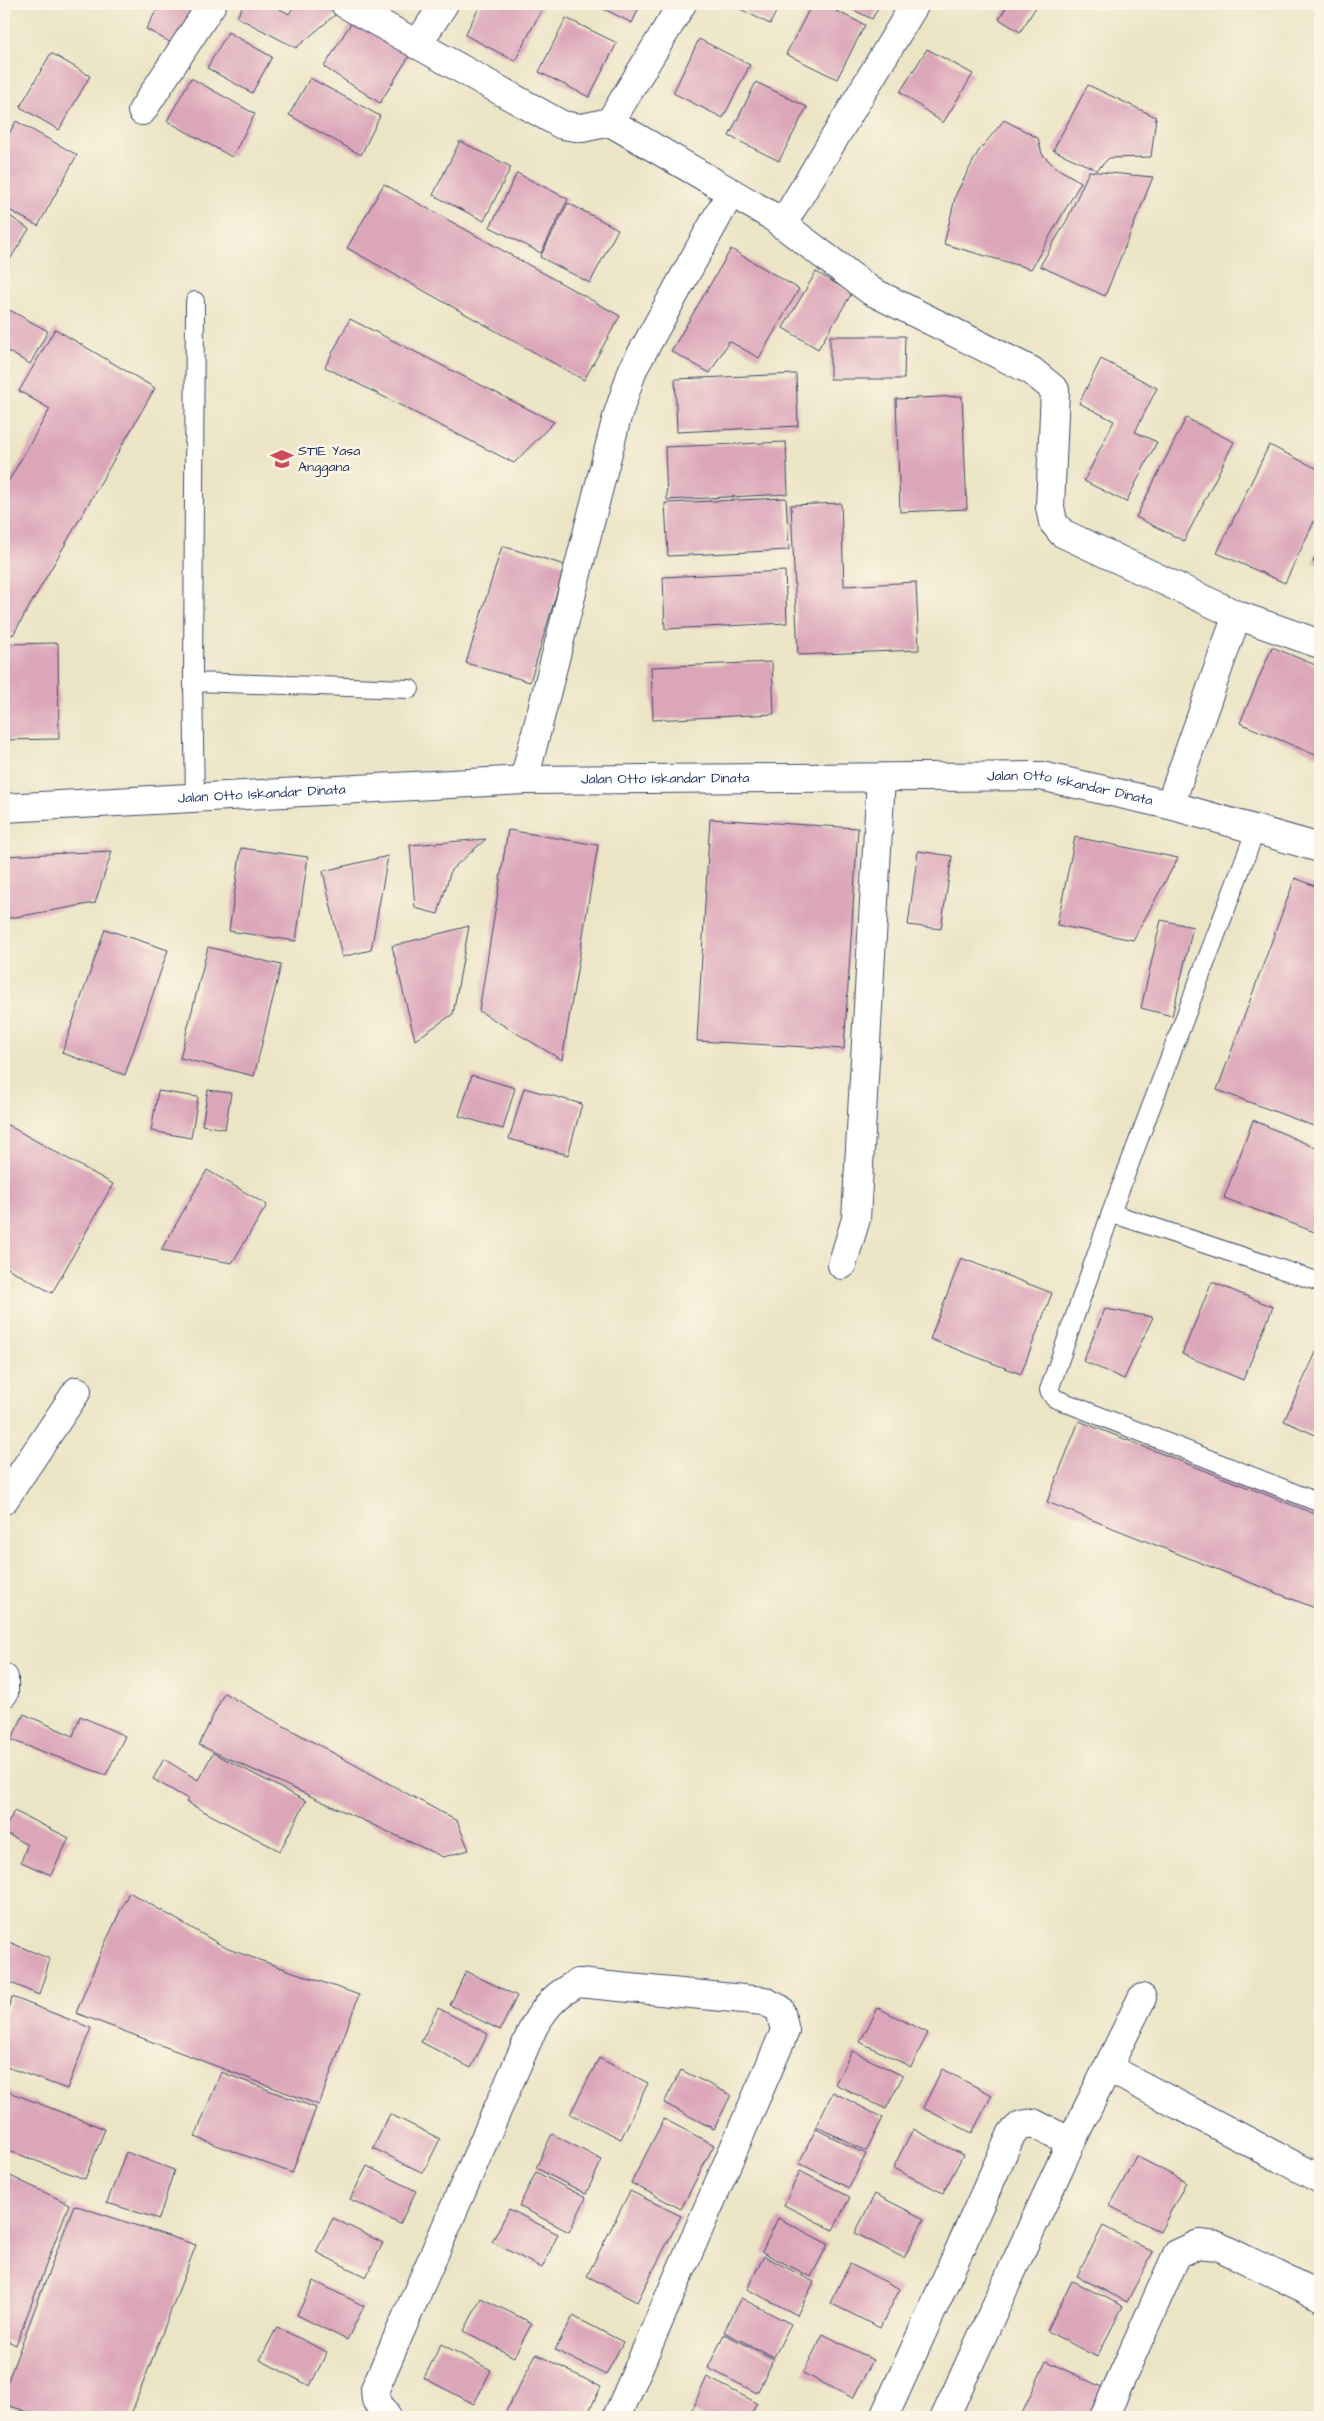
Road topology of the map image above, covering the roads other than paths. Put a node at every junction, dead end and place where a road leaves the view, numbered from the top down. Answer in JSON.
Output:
{"nodes":[{"id":1,"x":212,"y":4,"type":"edge"},
{"id":2,"x":345,"y":4,"type":"edge"},
{"id":3,"x":444,"y":4,"type":"edge"},
{"id":4,"x":682,"y":4,"type":"edge"},
{"id":5,"x":915,"y":4,"type":"edge"},
{"id":6,"x":417,"y":45,"type":"junction"},
{"id":7,"x":142,"y":111,"type":"dead end"},
{"id":8,"x":610,"y":122,"type":"junction"},
{"id":9,"x":731,"y":192,"type":"junction"},
{"id":10,"x":782,"y":225,"type":"junction"},
{"id":11,"x":196,"y":301,"type":"dead end"},
{"id":12,"x":1237,"y":615,"type":"junction"},
{"id":13,"x":1320,"y":644,"type":"edge"},
{"id":14,"x":193,"y":682,"type":"junction"},
{"id":15,"x":410,"y":689,"type":"dead end"},
{"id":16,"x":881,"y":778,"type":"junction"},
{"id":17,"x":524,"y":780,"type":"junction"},
{"id":18,"x":195,"y":799,"type":"junction"},
{"id":19,"x":1170,"y":806,"type":"junction"},
{"id":20,"x":4,"y":808,"type":"edge"},
{"id":21,"x":1256,"y":829,"type":"junction"},
{"id":22,"x":1320,"y":848,"type":"edge"},
{"id":23,"x":1111,"y":1213,"type":"junction"},
{"id":24,"x":842,"y":1265,"type":"dead end"},
{"id":25,"x":1320,"y":1282,"type":"edge"},
{"id":26,"x":77,"y":1391,"type":"dead end"},
{"id":27,"x":4,"y":1500,"type":"edge"},
{"id":28,"x":1320,"y":1503,"type":"edge"},
{"id":29,"x":4,"y":1678,"type":"edge"},
{"id":30,"x":4,"y":1693,"type":"edge"},
{"id":31,"x":1142,"y":1998,"type":"dead end"},
{"id":32,"x":1108,"y":2068,"type":"junction"},
{"id":33,"x":1071,"y":2142,"type":"junction"},
{"id":34,"x":1320,"y":2179,"type":"edge"},
{"id":35,"x":1320,"y":2296,"type":"edge"},
{"id":36,"x":387,"y":2417,"type":"edge"},
{"id":37,"x":617,"y":2417,"type":"edge"},
{"id":38,"x":884,"y":2417,"type":"edge"},
{"id":39,"x":945,"y":2417,"type":"edge"},
{"id":40,"x":1104,"y":2417,"type":"edge"}],
"edges":[{"from":1,"to":7,"type":"street"},
{"from":2,"to":6,"type":"street"},
{"from":3,"to":6,"type":"street"},
{"from":4,"to":8,"type":"street"},
{"from":5,"to":10,"type":"street"},
{"from":6,"to":8,"type":"street"},
{"from":8,"to":9,"type":"street"},
{"from":9,"to":10,"type":"street"},
{"from":9,"to":17,"type":"street"},
{"from":10,"to":12,"type":"street"},
{"from":11,"to":14,"type":"lane"},
{"from":12,"to":13,"type":"street"},
{"from":12,"to":19,"type":"street"},
{"from":14,"to":15,"type":"lane"},
{"from":14,"to":18,"type":"lane"},
{"from":16,"to":17,"type":"street","name":"Jalan Otto Iskandar Dinata"},
{"from":16,"to":19,"type":"street","name":"Jalan Otto Iskandar Dinata"},
{"from":16,"to":24,"type":"street"},
{"from":17,"to":18,"type":"street","name":"Jalan Otto Iskandar Dinata"},
{"from":18,"to":20,"type":"street","name":"Jalan Otto Iskandar Dinata"},
{"from":19,"to":21,"type":"street","name":"Jalan Otto Iskandar Dinata"},
{"from":21,"to":22,"type":"street","name":"Jalan Otto Iskandar Dinata"},
{"from":21,"to":23,"type":"lane"},
{"from":23,"to":25,"type":"lane"},
{"from":23,"to":28,"type":"lane"},
{"from":26,"to":27,"type":"street"},
{"from":29,"to":30,"type":"street"},
{"from":31,"to":32,"type":"street"},
{"from":32,"to":33,"type":"street"},
{"from":32,"to":34,"type":"street"},
{"from":33,"to":38,"type":"street"},
{"from":33,"to":39,"type":"street"},
{"from":35,"to":40,"type":"street"},
{"from":36,"to":37,"type":"street"}]}
